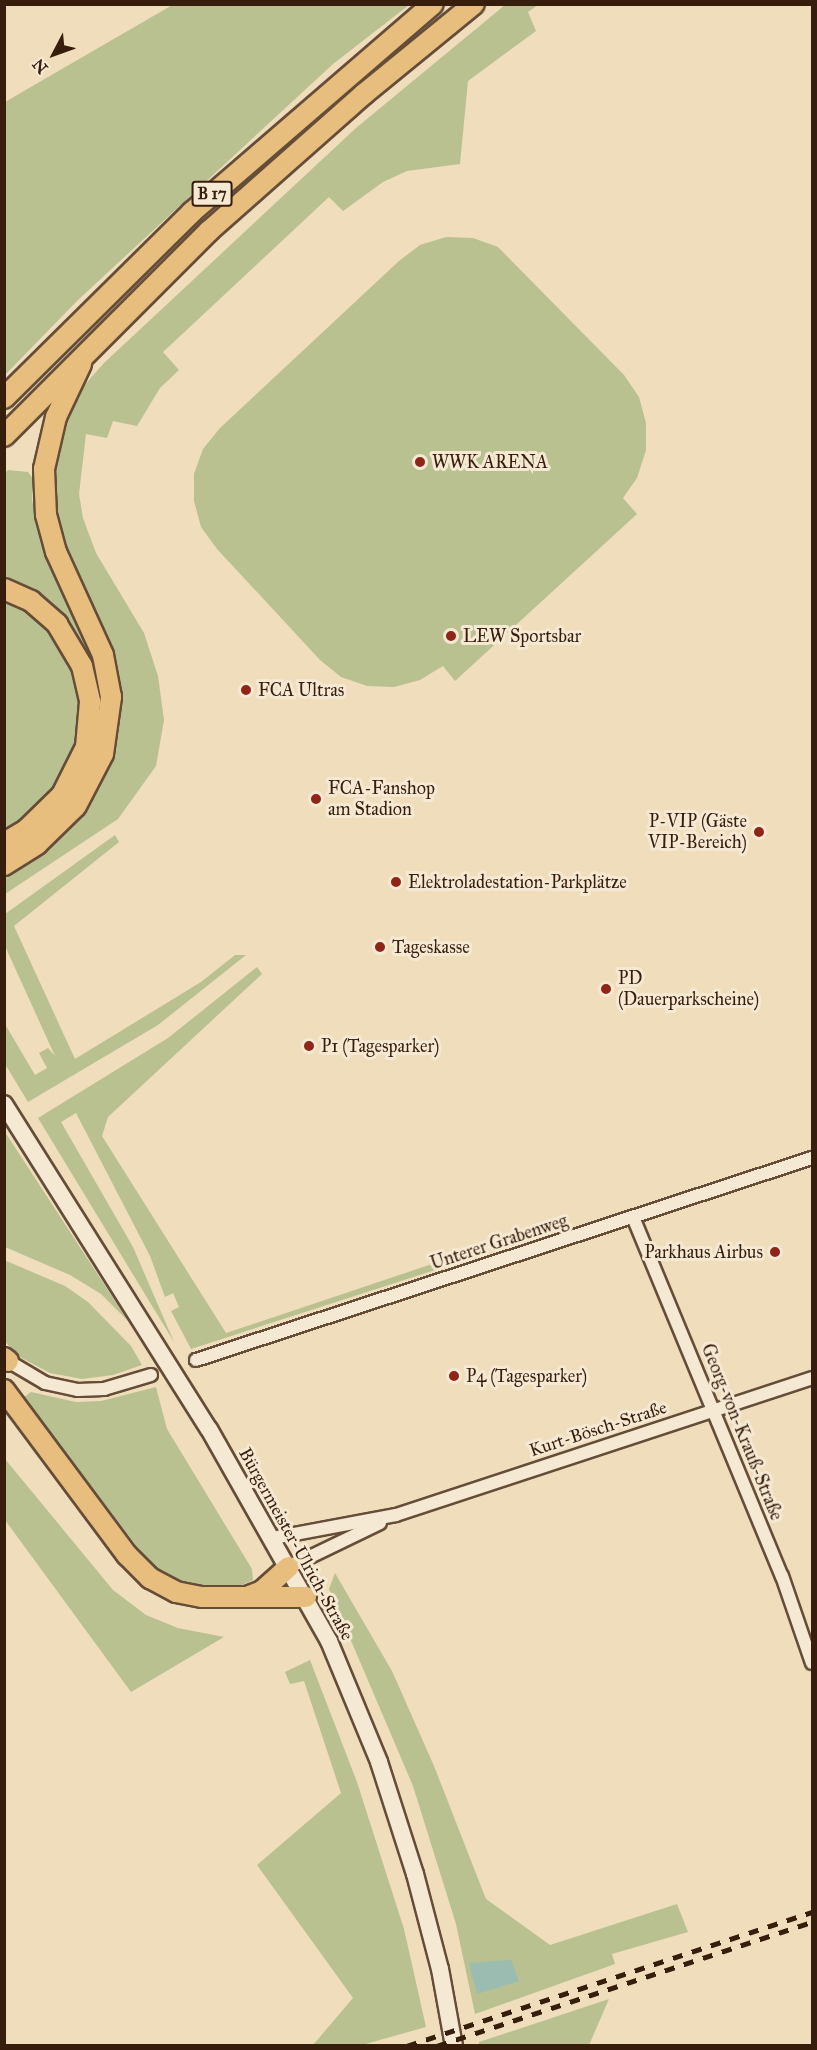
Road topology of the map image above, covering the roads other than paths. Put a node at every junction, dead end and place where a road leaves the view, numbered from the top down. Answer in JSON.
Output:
{"nodes":[{"id":1,"x":434,"y":4,"type":"edge"},
{"id":2,"x":474,"y":4,"type":"edge"},
{"id":3,"x":87,"y":350,"type":"junction"},
{"id":4,"x":4,"y":398,"type":"edge"},
{"id":5,"x":4,"y":436,"type":"edge"},
{"id":6,"x":4,"y":589,"type":"edge"},
{"id":7,"x":4,"y":843,"type":"edge"},
{"id":8,"x":4,"y":865,"type":"edge"},
{"id":9,"x":4,"y":1104,"type":"edge"},
{"id":10,"x":813,"y":1158,"type":"edge"},
{"id":11,"x":633,"y":1217,"type":"junction"},
{"id":12,"x":6,"y":1358,"type":"edge"},
{"id":13,"x":196,"y":1360,"type":"dead end"},
{"id":14,"x":151,"y":1375,"type":"dead end"},
{"id":15,"x":813,"y":1378,"type":"edge"},
{"id":16,"x":4,"y":1390,"type":"edge"},
{"id":17,"x":713,"y":1409,"type":"junction"},
{"id":18,"x":396,"y":1515,"type":"junction"},
{"id":19,"x":273,"y":1538,"type":"junction"},
{"id":20,"x":289,"y":1567,"type":"junction"},
{"id":21,"x":306,"y":1597,"type":"junction"},
{"id":22,"x":244,"y":1598,"type":"junction"},
{"id":23,"x":813,"y":1663,"type":"edge"},
{"id":24,"x":454,"y":2046,"type":"edge"}],
"edges":[{"from":1,"to":4,"type":"highway","number":"B 17"},
{"from":2,"to":3,"type":"highway","number":"B 17"},
{"from":3,"to":5,"type":"highway","number":"B 17"},
{"from":3,"to":8,"type":"highway"},
{"from":6,"to":7,"type":"highway"},
{"from":9,"to":19,"type":"main road","name":"Bürgermeister-Ulrich-Straße"},
{"from":10,"to":11,"type":"street","name":"Unterer Grabenweg"},
{"from":11,"to":13,"type":"street","name":"Unterer Grabenweg"},
{"from":11,"to":17,"type":"street","name":"Georg-von-Krauß-Straße"},
{"from":12,"to":14,"type":"street"},
{"from":15,"to":17,"type":"street","name":"Kurt-Bösch-Straße"},
{"from":16,"to":22,"type":"highway"},
{"from":17,"to":18,"type":"street","name":"Kurt-Bösch-Straße"},
{"from":17,"to":23,"type":"street","name":"Georg-von-Krauß-Straße"},
{"from":18,"to":19,"type":"street","name":"Kurt-Bösch-Straße"},
{"from":18,"to":20,"type":"street","name":"Kurt-Bösch-Straße"},
{"from":19,"to":20,"type":"main road","name":"Bürgermeister-Ulrich-Straße"},
{"from":20,"to":21,"type":"main road","name":"Bürgermeister-Ulrich-Straße"},
{"from":20,"to":22,"type":"highway"},
{"from":21,"to":22,"type":"highway"},
{"from":21,"to":24,"type":"main road","name":"Bürgermeister-Ulrich-Straße"}]}
